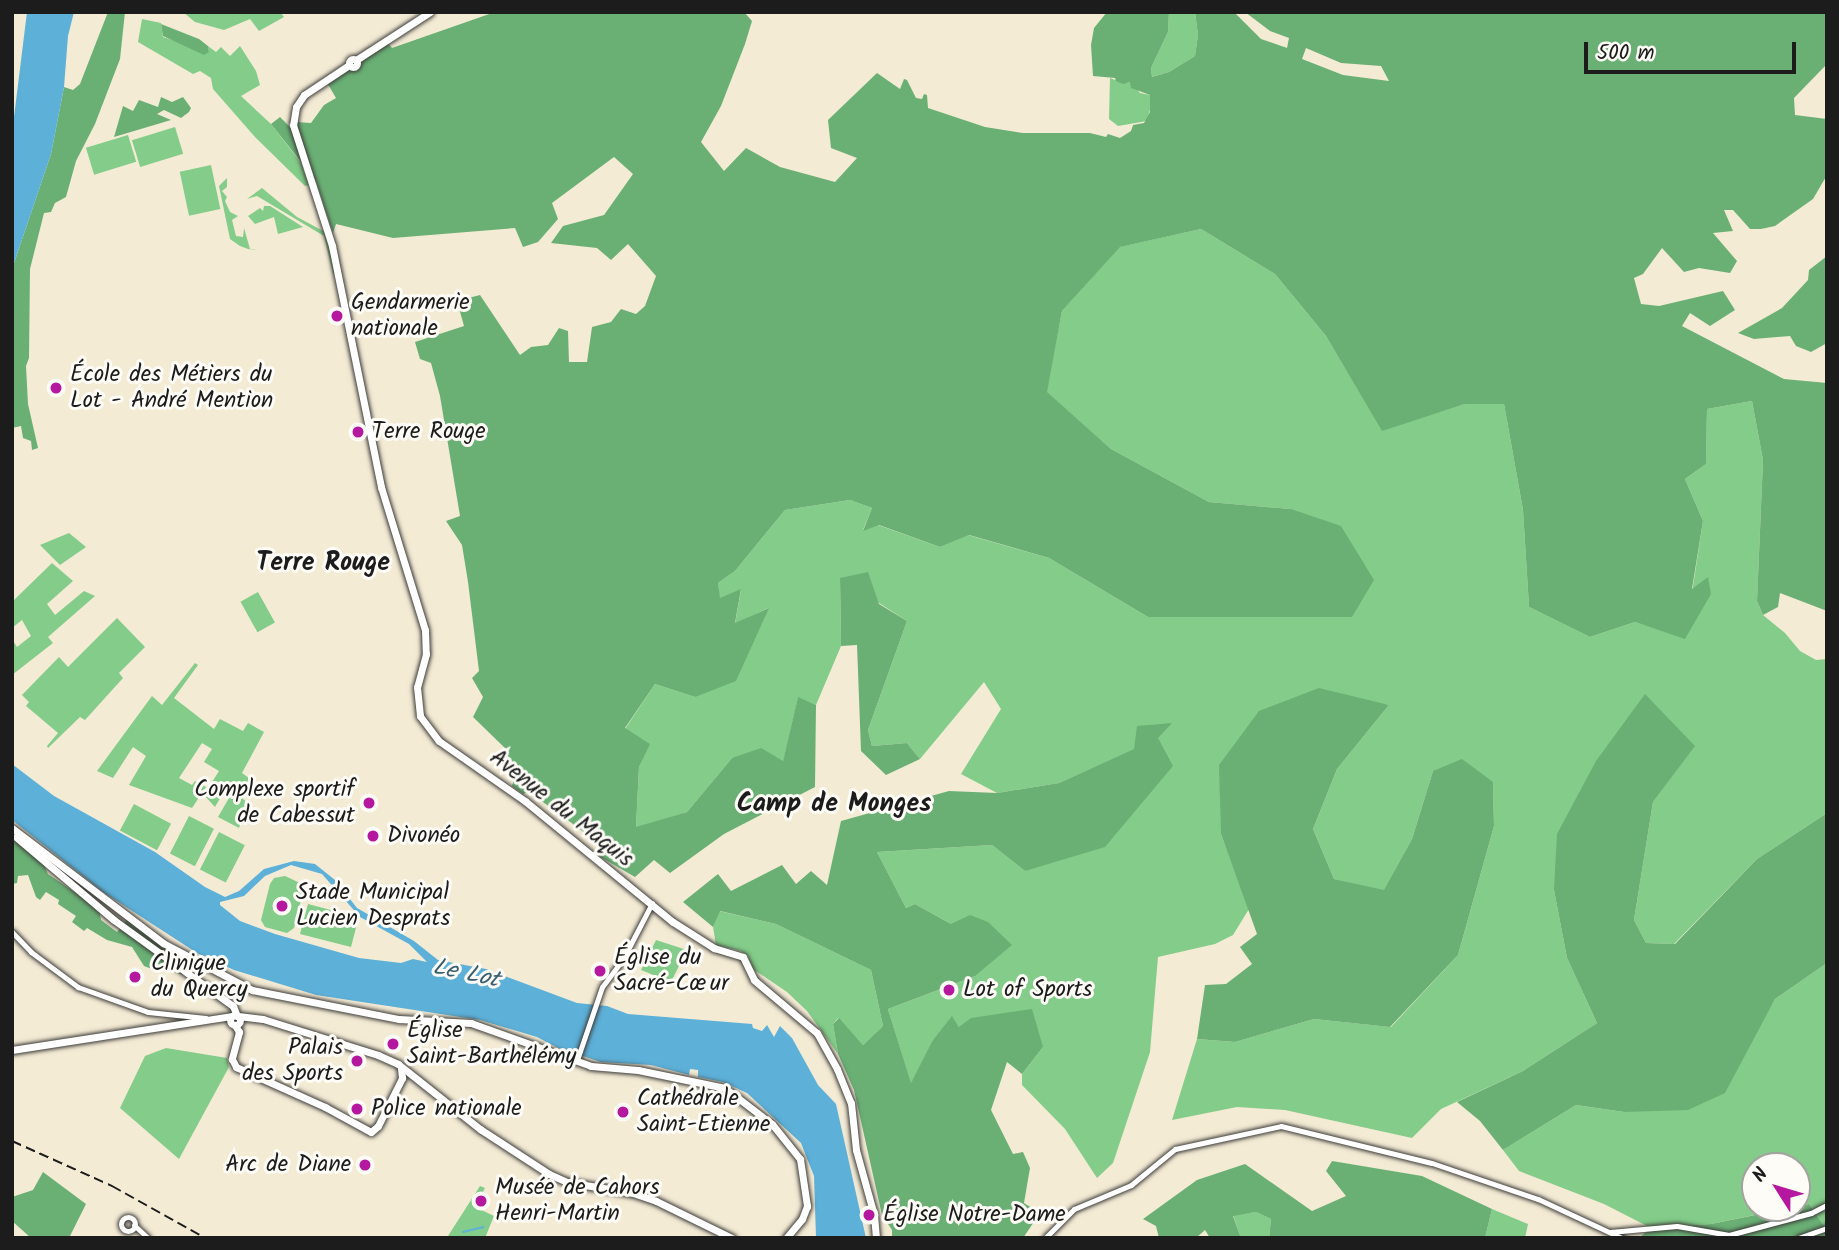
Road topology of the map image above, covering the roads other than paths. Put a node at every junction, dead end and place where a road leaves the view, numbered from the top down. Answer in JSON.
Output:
{"nodes":[{"id":1,"x":430,"y":12,"type":"edge"},
{"id":2,"x":12,"y":828,"type":"edge"},
{"id":3,"x":12,"y":834,"type":"edge"},
{"id":4,"x":652,"y":903,"type":"junction"},
{"id":5,"x":12,"y":932,"type":"edge"},
{"id":6,"x":158,"y":1014,"type":"junction"},
{"id":7,"x":235,"y":1019,"type":"junction"},
{"id":8,"x":216,"y":1020,"type":"junction"},
{"id":9,"x":172,"y":1026,"type":"junction"},
{"id":10,"x":12,"y":1050,"type":"edge"},
{"id":11,"x":578,"y":1059,"type":"junction"},
{"id":12,"x":401,"y":1067,"type":"junction"},
{"id":13,"x":414,"y":1077,"type":"junction"},
{"id":14,"x":402,"y":1078,"type":"junction"},
{"id":15,"x":1827,"y":1205,"type":"edge"},
{"id":16,"x":1827,"y":1227,"type":"edge"},
{"id":17,"x":1610,"y":1232,"type":"junction"},
{"id":18,"x":120,"y":1238,"type":"edge"},
{"id":19,"x":148,"y":1238,"type":"edge"},
{"id":20,"x":732,"y":1238,"type":"edge"},
{"id":21,"x":786,"y":1238,"type":"edge"},
{"id":22,"x":876,"y":1238,"type":"edge"},
{"id":23,"x":1045,"y":1238,"type":"edge"},
{"id":24,"x":1622,"y":1238,"type":"edge"},
{"id":25,"x":1798,"y":1238,"type":"edge"}],
"edges":[{"from":1,"to":4,"type":"main road","name":"Avenue du Maquis"},
{"from":2,"to":11,"type":"main road"},
{"from":3,"to":7,"type":"main road"},
{"from":4,"to":11,"type":"street"},
{"from":4,"to":22,"type":"main road","name":"Avenue du Maquis"},
{"from":5,"to":6,"type":"street"},
{"from":6,"to":8,"type":"street"},
{"from":6,"to":9,"type":"street"},
{"from":7,"to":8,"type":"main road"},
{"from":7,"to":12,"type":"main road"},
{"from":7,"to":14,"type":"main road"},
{"from":8,"to":9,"type":"main road"},
{"from":9,"to":10,"type":"main road"},
{"from":11,"to":21,"type":"main road"},
{"from":12,"to":13,"type":"main road"},
{"from":12,"to":14,"type":"main road"},
{"from":13,"to":14,"type":"main road"},
{"from":13,"to":20,"type":"main road"},
{"from":15,"to":17,"type":"street"},
{"from":16,"to":25,"type":"street"},
{"from":17,"to":23,"type":"street"},
{"from":17,"to":24,"type":"street"},
{"from":18,"to":19,"type":"street"}]}
